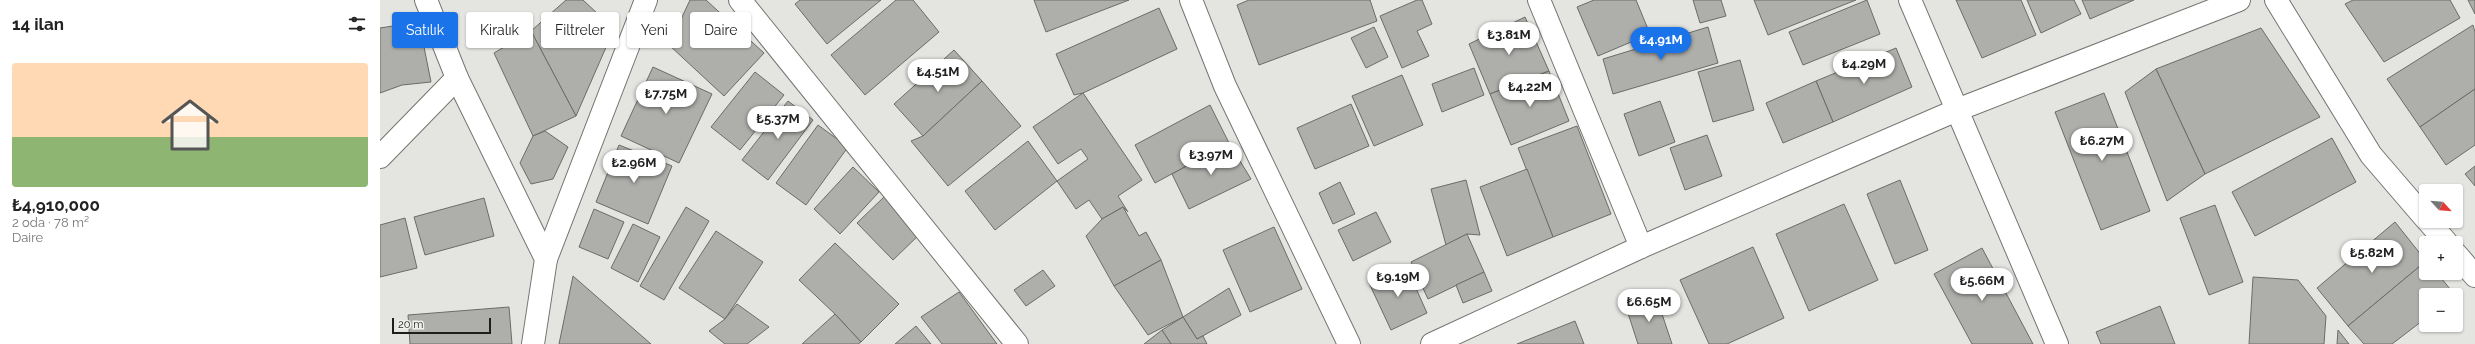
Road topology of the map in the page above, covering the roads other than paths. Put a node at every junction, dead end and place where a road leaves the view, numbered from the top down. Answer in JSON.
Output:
{"nodes":[{"id":1,"x":426,"y":0,"type":"edge"},
{"id":2,"x":646,"y":0,"type":"edge"},
{"id":3,"x":740,"y":0,"type":"edge"},
{"id":4,"x":1191,"y":0,"type":"edge"},
{"id":5,"x":1539,"y":0,"type":"edge"},
{"id":6,"x":1910,"y":0,"type":"edge"},
{"id":7,"x":2239,"y":0,"type":"edge"},
{"id":8,"x":2276,"y":0,"type":"edge"},
{"id":9,"x":457,"y":78,"type":"junction"},
{"id":10,"x":1957,"y":110,"type":"junction"},
{"id":11,"x":380,"y":157,"type":"edge"},
{"id":12,"x":2419,"y":211,"type":"edge"},
{"id":13,"x":2434,"y":228,"type":"edge"},
{"id":14,"x":2441,"y":236,"type":"edge"},
{"id":15,"x":1641,"y":247,"type":"junction"},
{"id":16,"x":546,"y":260,"type":"junction"},
{"id":17,"x":2463,"y":262,"type":"edge"},
{"id":18,"x":2475,"y":276,"type":"edge"},
{"id":19,"x":1012,"y":342,"type":"edge"},
{"id":20,"x":533,"y":344,"type":"edge"},
{"id":21,"x":1349,"y":344,"type":"edge"},
{"id":22,"x":1432,"y":344,"type":"edge"},
{"id":23,"x":2056,"y":344,"type":"edge"}],
"edges":[{"from":1,"to":9,"type":"street"},
{"from":2,"to":16,"type":"street"},
{"from":3,"to":19,"type":"street"},
{"from":4,"to":21,"type":"street"},
{"from":5,"to":15,"type":"street"},
{"from":6,"to":10,"type":"street"},
{"from":7,"to":10,"type":"street"},
{"from":8,"to":12,"type":"street"},
{"from":9,"to":11,"type":"street"},
{"from":9,"to":16,"type":"street"},
{"from":10,"to":15,"type":"street"},
{"from":10,"to":23,"type":"street"},
{"from":13,"to":14,"type":"street"},
{"from":15,"to":22,"type":"street"},
{"from":16,"to":20,"type":"street"},
{"from":17,"to":18,"type":"street"}]}
